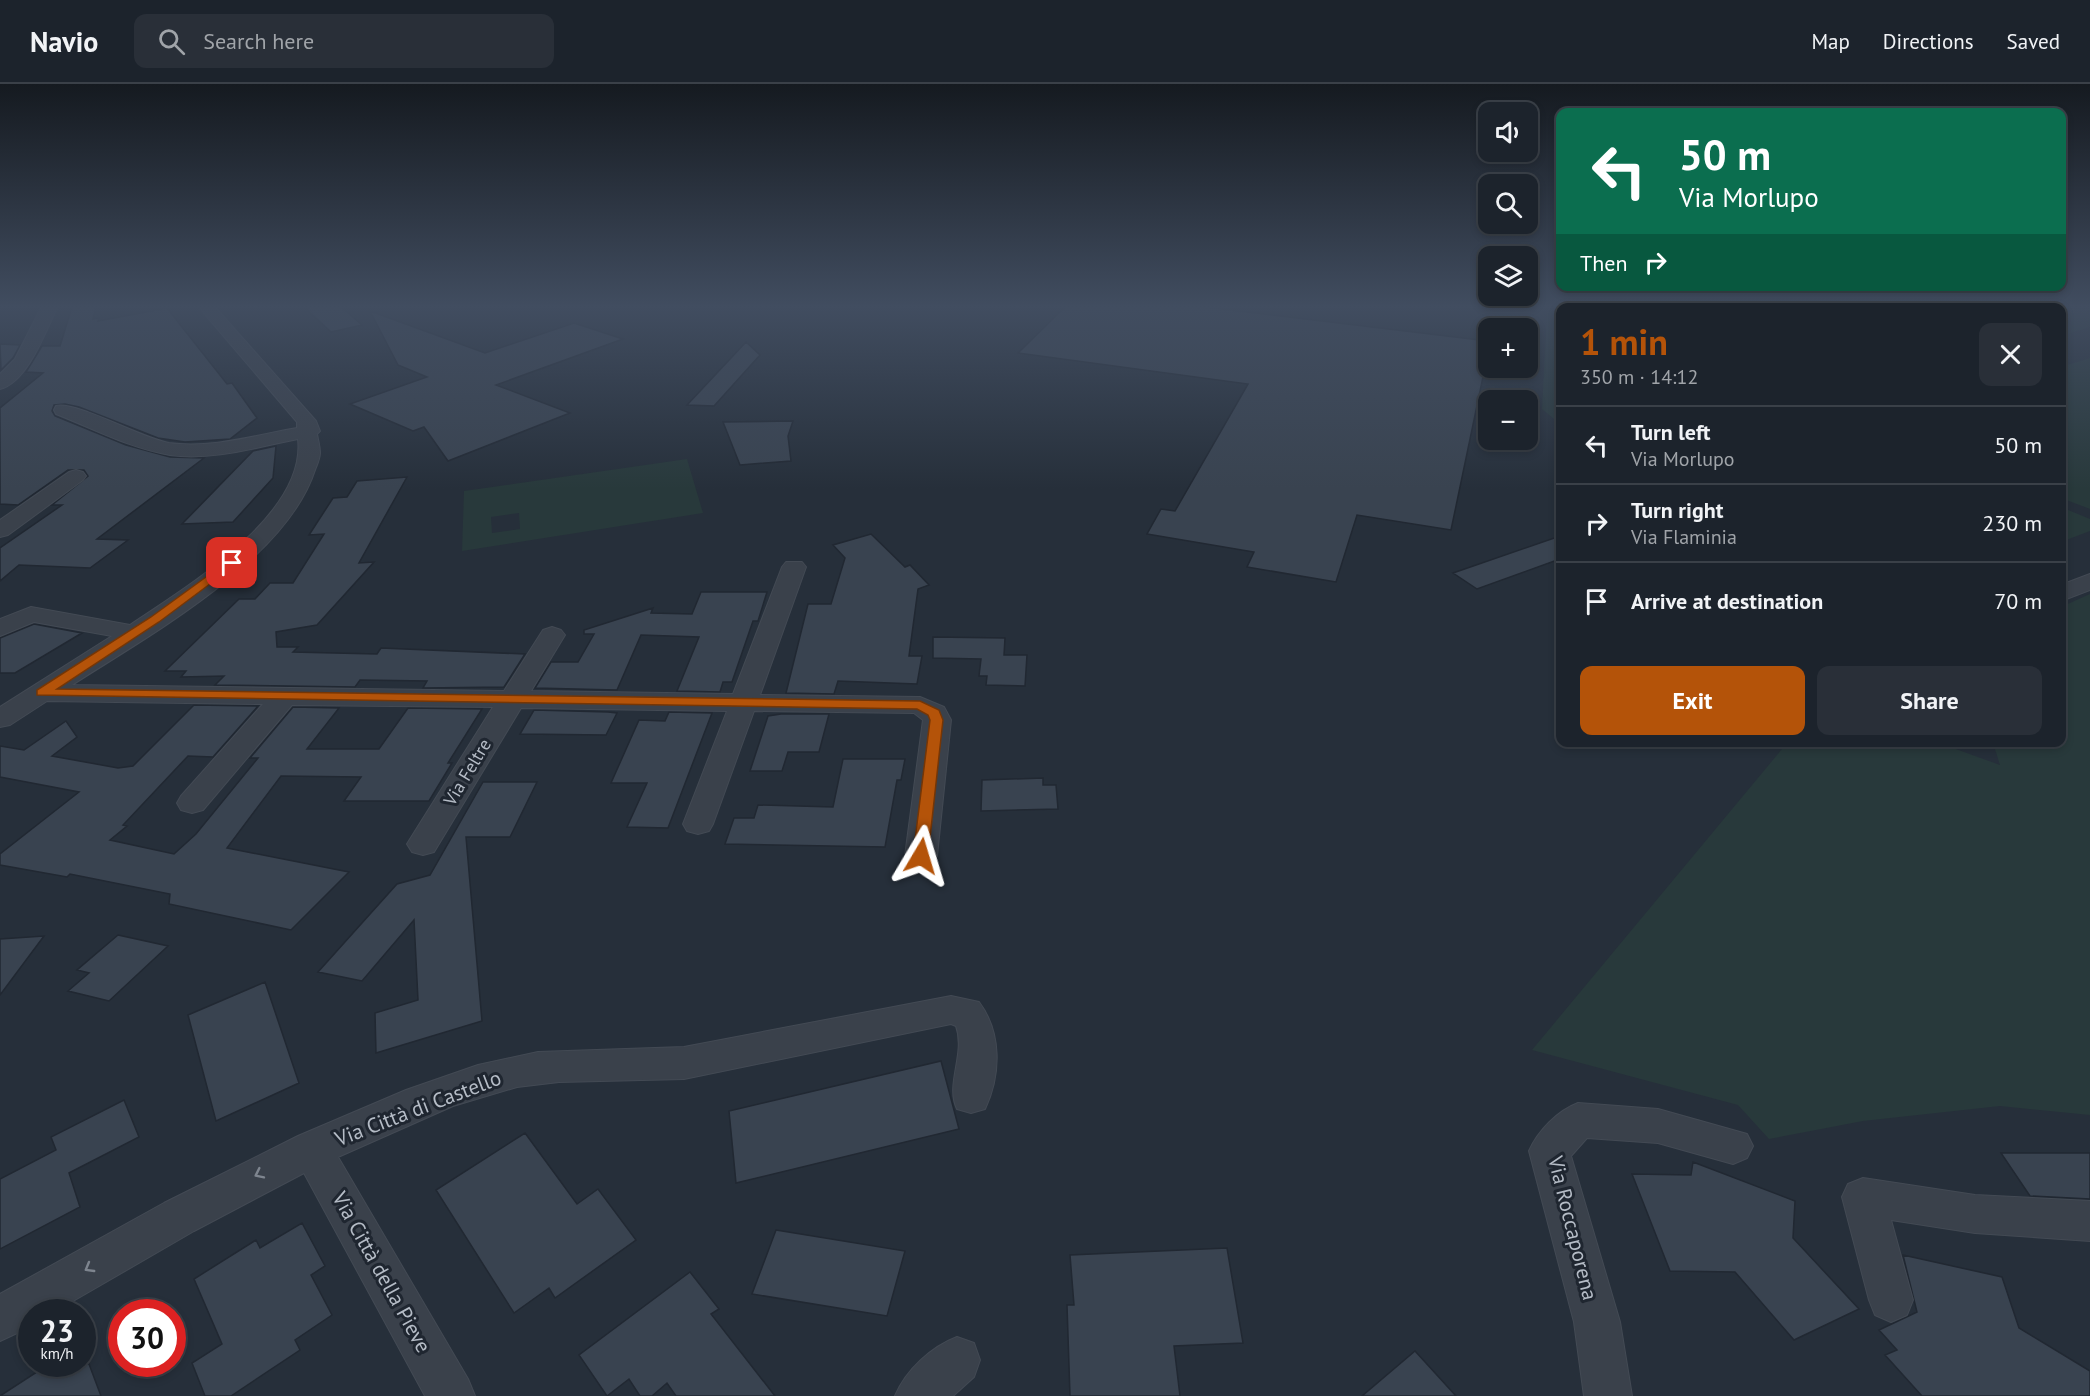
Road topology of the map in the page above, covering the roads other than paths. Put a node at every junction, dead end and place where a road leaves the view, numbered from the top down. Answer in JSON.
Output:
{"nodes":[{"id":1,"x":16,"y":367,"type":"edge"},
{"id":2,"x":260,"y":367,"type":"edge"},
{"id":3,"x":0,"y":384,"type":"edge"},
{"id":4,"x":63,"y":410,"type":"dead end"},
{"id":5,"x":310,"y":431,"type":"junction"},
{"id":6,"x":76,"y":476,"type":"dead end"},
{"id":7,"x":0,"y":530,"type":"edge"},
{"id":8,"x":794,"y":567,"type":"dead end"},
{"id":9,"x":2090,"y":581,"type":"edge"},
{"id":10,"x":2066,"y":592,"type":"edge"},
{"id":11,"x":0,"y":628,"type":"edge"},
{"id":12,"x":135,"y":633,"type":"junction"},
{"id":13,"x":552,"y":635,"type":"dead end"},
{"id":14,"x":42,"y":693,"type":"junction"},
{"id":15,"x":283,"y":698,"type":"junction"},
{"id":16,"x":511,"y":701,"type":"junction"},
{"id":17,"x":745,"y":704,"type":"junction"},
{"id":18,"x":0,"y":719,"type":"edge"},
{"id":19,"x":192,"y":803,"type":"dead end"},
{"id":20,"x":699,"y":824,"type":"dead end"},
{"id":21,"x":423,"y":844,"type":"dead end"},
{"id":22,"x":921,"y":856,"type":"dead end"},
{"id":23,"x":971,"y":1097,"type":"dead end"},
{"id":24,"x":1733,"y":1146,"type":"dead end"},
{"id":25,"x":312,"y":1149,"type":"junction"},
{"id":26,"x":2090,"y":1221,"type":"edge"},
{"id":27,"x":1891,"y":1300,"type":"dead end"},
{"id":28,"x":0,"y":1319,"type":"edge"},
{"id":29,"x":957,"y":1360,"type":"dead end"},
{"id":30,"x":451,"y":1396,"type":"edge"},
{"id":31,"x":920,"y":1396,"type":"edge"},
{"id":32,"x":1608,"y":1396,"type":"edge"}],
"edges":[{"from":1,"to":3,"type":"street"},
{"from":2,"to":5,"type":"street"},
{"from":4,"to":5,"type":"street"},
{"from":5,"to":12,"type":"street"},
{"from":6,"to":7,"type":"street"},
{"from":8,"to":17,"type":"street"},
{"from":9,"to":10,"type":"street"},
{"from":11,"to":12,"type":"street"},
{"from":12,"to":14,"type":"street"},
{"from":13,"to":16,"type":"street","name":"Via Feltre"},
{"from":14,"to":15,"type":"street"},
{"from":14,"to":18,"type":"street"},
{"from":15,"to":16,"type":"street"},
{"from":15,"to":19,"type":"street"},
{"from":16,"to":17,"type":"street"},
{"from":16,"to":21,"type":"street","name":"Via Feltre"},
{"from":17,"to":20,"type":"street"},
{"from":17,"to":22,"type":"street"},
{"from":23,"to":25,"type":"street","name":"Via Città di Castello"},
{"from":24,"to":32,"type":"street","name":"Via Roccaporena"},
{"from":25,"to":28,"type":"street","name":"Via Città di Castello","one_way":true},
{"from":25,"to":30,"type":"street","name":"Via Città della Pieve"},
{"from":26,"to":27,"type":"street"},
{"from":29,"to":31,"type":"street"}]}
